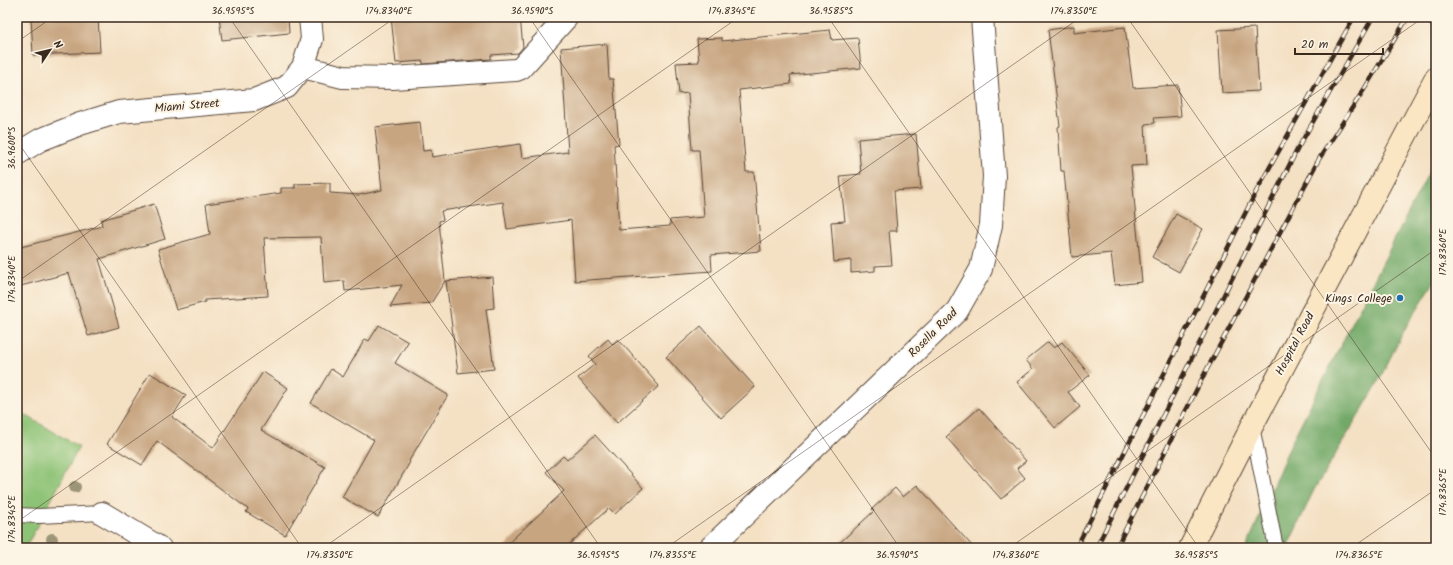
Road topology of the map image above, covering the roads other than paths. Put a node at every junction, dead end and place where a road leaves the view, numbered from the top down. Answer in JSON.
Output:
{"nodes":[{"id":1,"x":310,"y":17,"type":"edge"},
{"id":2,"x":566,"y":17,"type":"edge"},
{"id":3,"x":982,"y":17,"type":"edge"},
{"id":4,"x":303,"y":67,"type":"junction"},
{"id":5,"x":1436,"y":78,"type":"edge"},
{"id":6,"x":17,"y":154,"type":"edge"},
{"id":7,"x":1252,"y":426,"type":"junction"},
{"id":8,"x":102,"y":513,"type":"joint"},
{"id":9,"x":17,"y":515,"type":"edge"},
{"id":10,"x":160,"y":548,"type":"edge"},
{"id":11,"x":710,"y":548,"type":"edge"},
{"id":12,"x":1190,"y":548,"type":"edge"},
{"id":13,"x":1276,"y":548,"type":"edge"}],
"edges":[{"from":1,"to":4,"type":"street","name":"Miami Street"},
{"from":2,"to":4,"type":"street"},
{"from":3,"to":11,"type":"street","name":"Rosella Road"},
{"from":4,"to":6,"type":"street","name":"Miami Street"},
{"from":5,"to":7,"type":"main road","name":"Hospital Road"},
{"from":7,"to":12,"type":"main road","name":"Hospital Road"},
{"from":7,"to":13,"type":"lane"},
{"from":8,"to":9,"type":"lane"},
{"from":8,"to":10,"type":"street"}]}
